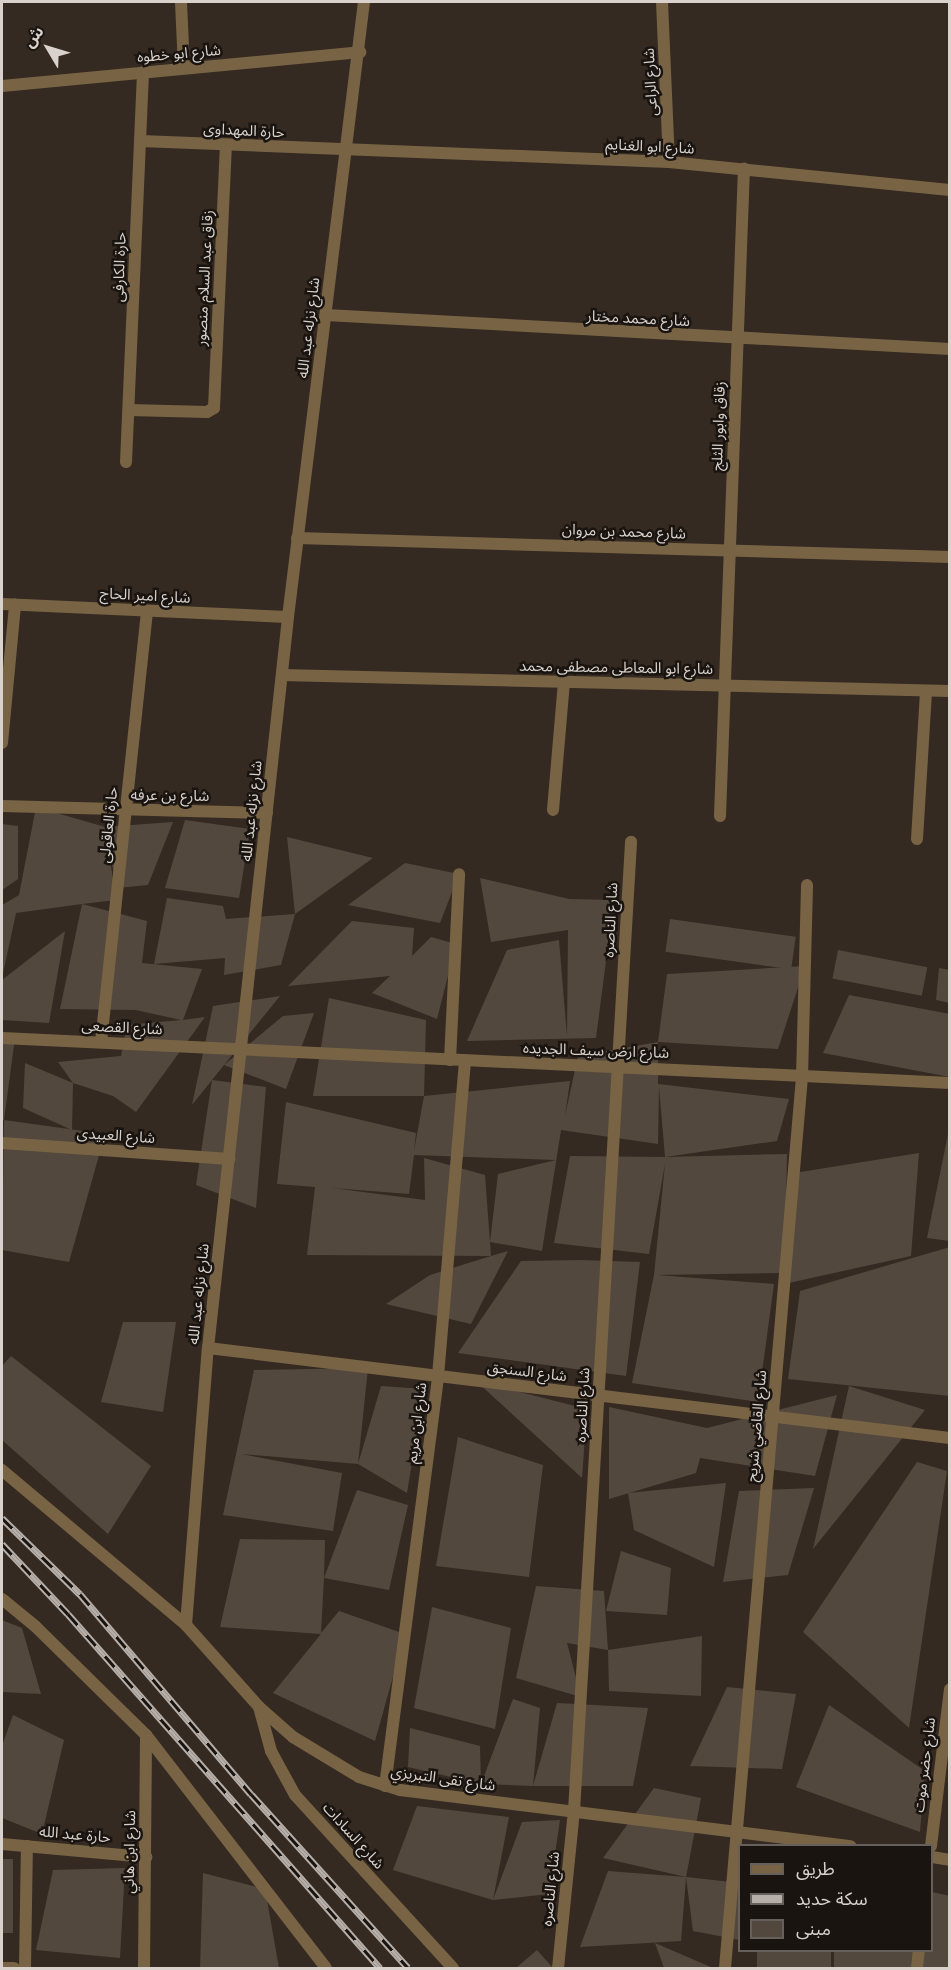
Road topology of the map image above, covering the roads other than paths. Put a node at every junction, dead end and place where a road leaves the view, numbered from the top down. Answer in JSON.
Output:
{"nodes":[{"id":1,"x":182,"y":2,"type":"edge"},
{"id":2,"x":364,"y":2,"type":"edge"},
{"id":3,"x":662,"y":2,"type":"edge"},
{"id":4,"x":360,"y":52,"type":"junction"},
{"id":5,"x":184,"y":68,"type":"junction"},
{"id":6,"x":143,"y":72,"type":"junction"},
{"id":7,"x":2,"y":86,"type":"edge"},
{"id":8,"x":140,"y":141,"type":"junction"},
{"id":9,"x":226,"y":145,"type":"junction"},
{"id":10,"x":347,"y":152,"type":"junction"},
{"id":11,"x":669,"y":162,"type":"junction"},
{"id":12,"x":744,"y":168,"type":"junction"},
{"id":13,"x":950,"y":190,"type":"edge"},
{"id":14,"x":326,"y":315,"type":"junction"},
{"id":15,"x":737,"y":340,"type":"junction"},
{"id":16,"x":950,"y":349,"type":"edge"},
{"id":17,"x":129,"y":410,"type":"junction"},
{"id":18,"x":126,"y":462,"type":"dead end"},
{"id":19,"x":297,"y":537,"type":"junction"},
{"id":20,"x":730,"y":550,"type":"junction"},
{"id":21,"x":950,"y":557,"type":"edge"},
{"id":22,"x":2,"y":604,"type":"edge"},
{"id":23,"x":15,"y":605,"type":"junction"},
{"id":24,"x":147,"y":611,"type":"junction"},
{"id":25,"x":288,"y":617,"type":"junction"},
{"id":26,"x":282,"y":675,"type":"junction"},
{"id":27,"x":564,"y":682,"type":"junction"},
{"id":28,"x":724,"y":686,"type":"junction"},
{"id":29,"x":926,"y":691,"type":"junction"},
{"id":30,"x":950,"y":692,"type":"edge"},
{"id":31,"x":2,"y":743,"type":"edge"},
{"id":32,"x":2,"y":806,"type":"edge"},
{"id":33,"x":126,"y":810,"type":"junction"},
{"id":34,"x":553,"y":810,"type":"dead end"},
{"id":35,"x":267,"y":813,"type":"junction"},
{"id":36,"x":720,"y":816,"type":"dead end"},
{"id":37,"x":917,"y":839,"type":"dead end"},
{"id":38,"x":631,"y":842,"type":"dead end"},
{"id":39,"x":459,"y":874,"type":"dead end"},
{"id":40,"x":807,"y":885,"type":"dead end"},
{"id":41,"x":2,"y":1038,"type":"edge"},
{"id":42,"x":101,"y":1042,"type":"junction"},
{"id":43,"x":241,"y":1049,"type":"junction"},
{"id":44,"x":450,"y":1060,"type":"junction"},
{"id":45,"x":465,"y":1061,"type":"junction"},
{"id":46,"x":618,"y":1067,"type":"junction"},
{"id":47,"x":802,"y":1077,"type":"junction"},
{"id":48,"x":950,"y":1083,"type":"edge"},
{"id":49,"x":2,"y":1143,"type":"edge"},
{"id":50,"x":229,"y":1159,"type":"junction"},
{"id":51,"x":208,"y":1348,"type":"junction"},
{"id":52,"x":438,"y":1376,"type":"junction"},
{"id":53,"x":598,"y":1395,"type":"junction"},
{"id":54,"x":773,"y":1416,"type":"junction"},
{"id":55,"x":950,"y":1438,"type":"edge"},
{"id":56,"x":2,"y":1470,"type":"edge"},
{"id":57,"x":2,"y":1599,"type":"edge"},
{"id":58,"x":186,"y":1625,"type":"junction"},
{"id":59,"x":950,"y":1689,"type":"edge"},
{"id":60,"x":260,"y":1707,"type":"junction"},
{"id":61,"x":146,"y":1735,"type":"junction"},
{"id":62,"x":386,"y":1786,"type":"junction"},
{"id":63,"x":574,"y":1811,"type":"junction"},
{"id":64,"x":737,"y":1830,"type":"junction"},
{"id":65,"x":2,"y":1844,"type":"edge"},
{"id":66,"x":843,"y":1844,"type":"edge"},
{"id":67,"x":931,"y":1844,"type":"edge"},
{"id":68,"x":27,"y":1846,"type":"junction"},
{"id":69,"x":146,"y":1857,"type":"junction"},
{"id":70,"x":933,"y":1857,"type":"edge"},
{"id":71,"x":950,"y":1860,"type":"edge"},
{"id":72,"x":919,"y":1952,"type":"edge"},
{"id":73,"x":2,"y":1968,"type":"edge"},
{"id":74,"x":14,"y":1968,"type":"edge"},
{"id":75,"x":25,"y":1968,"type":"edge"},
{"id":76,"x":144,"y":1968,"type":"edge"},
{"id":77,"x":326,"y":1968,"type":"edge"},
{"id":78,"x":453,"y":1968,"type":"edge"},
{"id":79,"x":558,"y":1968,"type":"edge"},
{"id":80,"x":725,"y":1968,"type":"edge"},
{"id":81,"x":917,"y":1968,"type":"edge"}],
"edges":[{"from":1,"to":5,"type":"street"},
{"from":2,"to":4,"type":"street","name":"شارع نزله عبد الله"},
{"from":3,"to":11,"type":"street","name":"شارع الراعى"},
{"from":4,"to":5,"type":"street","name":"شارع ابو خطوه"},
{"from":4,"to":10,"type":"street","name":"شارع نزله عبد الله"},
{"from":5,"to":6,"type":"street","name":"شارع ابو خطوه"},
{"from":6,"to":7,"type":"street","name":"شارع ابو خطوه"},
{"from":6,"to":8,"type":"street","name":"حارة الكارفى"},
{"from":8,"to":9,"type":"street","name":"حارة المهداوى"},
{"from":8,"to":17,"type":"street","name":"حارة الكارفى"},
{"from":9,"to":10,"type":"street","name":"حارة المهداوى"},
{"from":9,"to":17,"type":"street","name":"زقاق عبد السلام منصور"},
{"from":10,"to":11,"type":"street","name":"شارع ابو الغنايم"},
{"from":10,"to":14,"type":"street","name":"شارع نزله عبد الله"},
{"from":11,"to":12,"type":"street","name":"شارع ابو الغنايم"},
{"from":12,"to":13,"type":"street","name":"شارع ابو الغنايم"},
{"from":12,"to":15,"type":"street","name":"زقاق وابور الثلج"},
{"from":14,"to":15,"type":"street","name":"شارع محمد مختار"},
{"from":14,"to":19,"type":"street","name":"شارع نزله عبد الله"},
{"from":15,"to":16,"type":"street","name":"شارع محمد مختار"},
{"from":15,"to":20,"type":"street","name":"زقاق وابور الثلج"},
{"from":17,"to":18,"type":"street","name":"حارة الكارفى"},
{"from":19,"to":20,"type":"street","name":"شارع محمد بن مروان"},
{"from":19,"to":25,"type":"street","name":"شارع نزله عبد الله"},
{"from":20,"to":21,"type":"street","name":"شارع محمد بن مروان"},
{"from":20,"to":28,"type":"street","name":"زقاق وابور الثلج"},
{"from":22,"to":23,"type":"street","name":"شارع امير الحاج"},
{"from":23,"to":24,"type":"street","name":"شارع امير الحاج"},
{"from":23,"to":31,"type":"street"},
{"from":24,"to":25,"type":"street","name":"شارع امير الحاج"},
{"from":24,"to":33,"type":"street","name":"حارة العاقولى"},
{"from":25,"to":26,"type":"street","name":"شارع نزله عبد الله"},
{"from":26,"to":27,"type":"street","name":"شارع ابو المعاطى مصطفى محمد"},
{"from":26,"to":35,"type":"street","name":"شارع نزله عبد الله"},
{"from":27,"to":28,"type":"street","name":"شارع ابو المعاطى مصطفى محمد"},
{"from":27,"to":34,"type":"street"},
{"from":28,"to":29,"type":"street","name":"شارع ابو المعاطى مصطفى محمد"},
{"from":28,"to":36,"type":"street","name":"زقاق وابور الثلج"},
{"from":29,"to":30,"type":"street","name":"شارع ابو المعاطى مصطفى محمد"},
{"from":29,"to":37,"type":"street"},
{"from":32,"to":33,"type":"street","name":"شارع بن عرفه"},
{"from":33,"to":35,"type":"street","name":"شارع بن عرفه"},
{"from":33,"to":42,"type":"street","name":"حارة العاقولى"},
{"from":35,"to":43,"type":"street","name":"شارع نزله عبد الله"},
{"from":38,"to":46,"type":"street","name":"شارع الناصره"},
{"from":39,"to":44,"type":"street"},
{"from":40,"to":47,"type":"street","name":"شارع القاضي شريح"},
{"from":41,"to":42,"type":"street","name":"شارع القصعى"},
{"from":42,"to":43,"type":"street","name":"شارع القصعى"},
{"from":43,"to":44,"type":"street","name":"شارع ارض سيف الجديده"},
{"from":43,"to":50,"type":"street","name":"شارع نزله عبد الله"},
{"from":44,"to":45,"type":"street","name":"شارع ارض سيف الجديده"},
{"from":45,"to":46,"type":"street","name":"شارع ارض سيف الجديده"},
{"from":45,"to":52,"type":"street","name":"شارع ابن مريم"},
{"from":46,"to":47,"type":"street","name":"شارع ارض سيف الجديده"},
{"from":46,"to":53,"type":"street","name":"شارع الناصره"},
{"from":47,"to":48,"type":"street","name":"شارع ارض سيف الجديده"},
{"from":47,"to":54,"type":"street","name":"شارع القاضي شريح"},
{"from":49,"to":50,"type":"street","name":"شارع العبيدى"},
{"from":50,"to":51,"type":"street","name":"شارع نزله عبد الله"},
{"from":51,"to":52,"type":"street","name":"شارع السنجق"},
{"from":51,"to":58,"type":"street","name":"شارع نزله عبد الله"},
{"from":52,"to":53,"type":"street","name":"شارع السنجق"},
{"from":52,"to":62,"type":"street","name":"شارع ابن مريم"},
{"from":53,"to":54,"type":"street","name":"شارع السنجق"},
{"from":53,"to":63,"type":"street","name":"شارع الناصره"},
{"from":54,"to":55,"type":"street","name":"شارع السنجق"},
{"from":54,"to":64,"type":"street","name":"شارع القاضي شريح"},
{"from":56,"to":58,"type":"street","name":"شارع تقى التبريزي"},
{"from":57,"to":61,"type":"street"},
{"from":58,"to":60,"type":"street","name":"شارع تقى التبريزي"},
{"from":59,"to":67,"type":"street","name":"شارع حضر موت"},
{"from":60,"to":62,"type":"street","name":"شارع تقى التبريزي"},
{"from":60,"to":78,"type":"street","name":"شارع السادات"},
{"from":61,"to":69,"type":"street","name":"شارع ابن هاني"},
{"from":61,"to":77,"type":"street"},
{"from":62,"to":63,"type":"street","name":"شارع تقى التبريزي"},
{"from":63,"to":64,"type":"street","name":"شارع تقى التبريزي"},
{"from":63,"to":79,"type":"street","name":"شارع الناصره"},
{"from":64,"to":66,"type":"street","name":"شارع تقى التبريزي"},
{"from":64,"to":80,"type":"street","name":"شارع القاضي شريح"},
{"from":65,"to":68,"type":"street","name":"حارة عبد الله"},
{"from":68,"to":69,"type":"street","name":"حارة عبد الله"},
{"from":68,"to":75,"type":"street"},
{"from":69,"to":76,"type":"street","name":"شارع ابن هاني"},
{"from":70,"to":71,"type":"street"},
{"from":72,"to":81,"type":"street"},
{"from":73,"to":74,"type":"street"}]}
